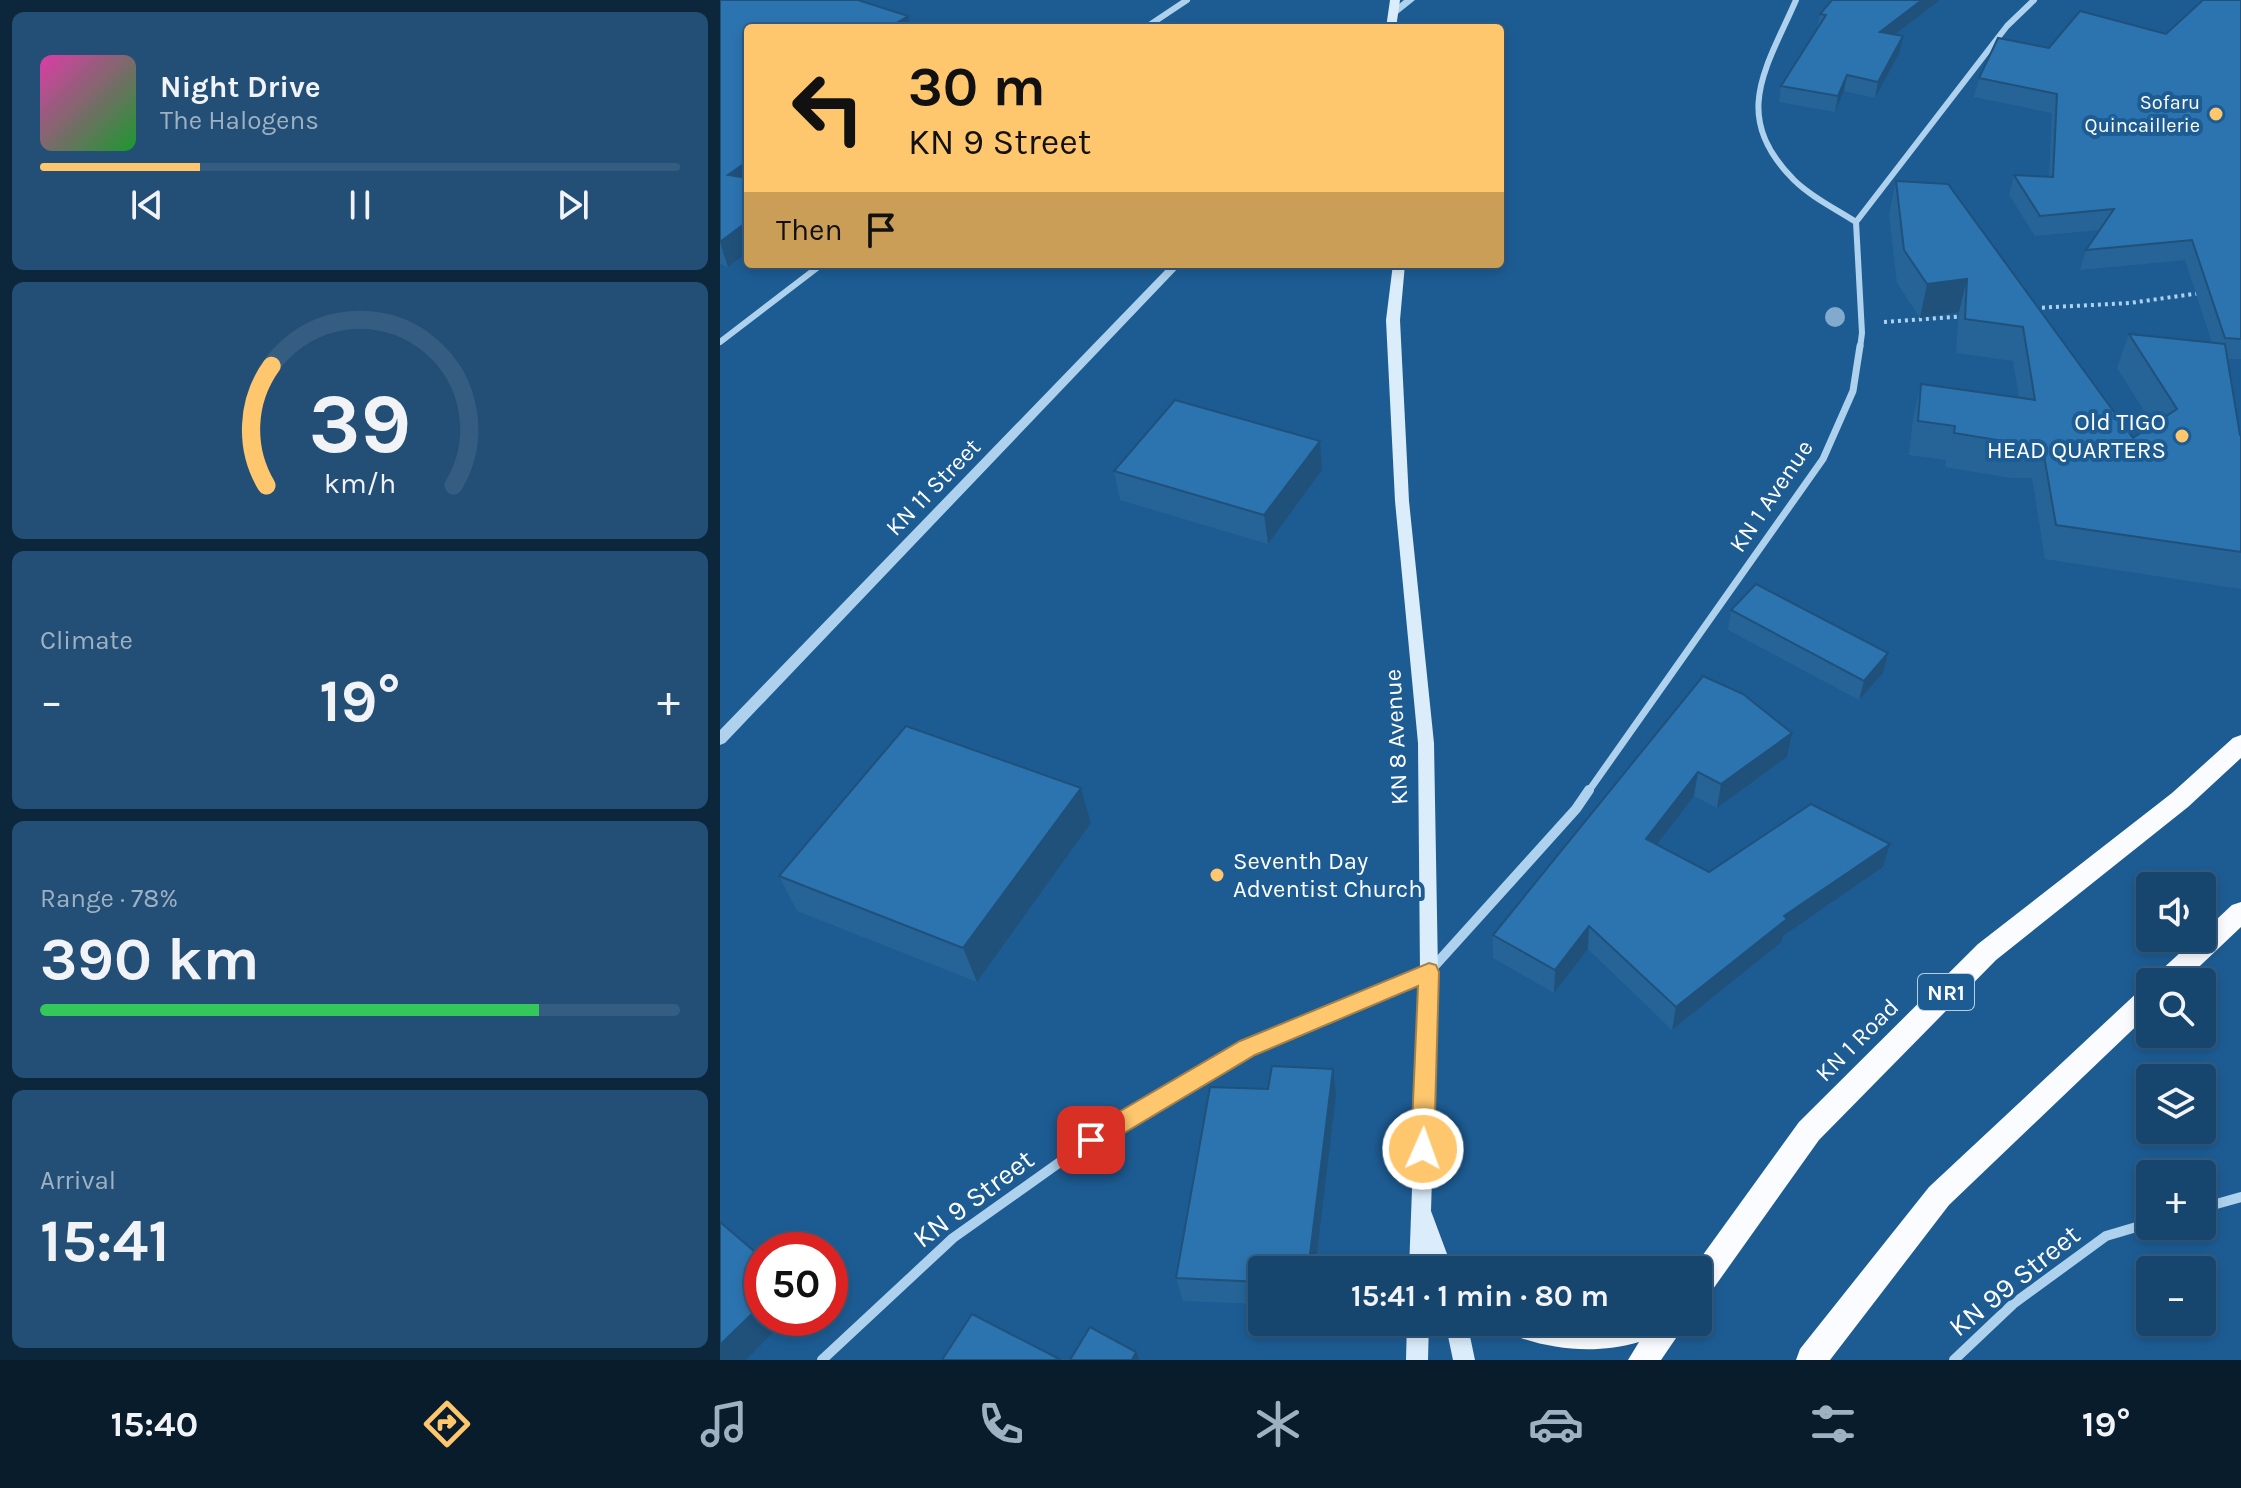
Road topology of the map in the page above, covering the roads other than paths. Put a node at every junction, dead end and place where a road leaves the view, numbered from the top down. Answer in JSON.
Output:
{"nodes":[{"id":1,"x":1187,"y":0,"type":"edge"},
{"id":2,"x":1395,"y":0,"type":"edge"},
{"id":3,"x":1410,"y":0,"type":"edge"},
{"id":4,"x":1796,"y":0,"type":"edge"},
{"id":5,"x":2034,"y":0,"type":"edge"},
{"id":6,"x":1392,"y":14,"type":"junction"},
{"id":7,"x":1151,"y":24,"type":"edge"},
{"id":8,"x":1391,"y":24,"type":"edge"},
{"id":9,"x":1856,"y":222,"type":"junction"},
{"id":10,"x":817,"y":268,"type":"edge"},
{"id":11,"x":1173,"y":268,"type":"edge"},
{"id":12,"x":1399,"y":268,"type":"edge"},
{"id":13,"x":720,"y":342,"type":"edge"},
{"id":14,"x":721,"y":736,"type":"edge"},
{"id":15,"x":2241,"y":744,"type":"edge"},
{"id":16,"x":2241,"y":912,"type":"edge"},
{"id":17,"x":2181,"y":968,"type":"edge"},
{"id":18,"x":1429,"y":972,"type":"junction"},
{"id":19,"x":2136,"y":1010,"type":"edge"},
{"id":20,"x":2241,"y":1197,"type":"edge"},
{"id":21,"x":2216,"y":1204,"type":"edge"},
{"id":22,"x":1421,"y":1209,"type":"junction"},
{"id":23,"x":2136,"y":1227,"type":"edge"},
{"id":24,"x":1419,"y":1256,"type":"edge"},
{"id":25,"x":1438,"y":1256,"type":"edge"},
{"id":26,"x":1712,"y":1266,"type":"edge"},
{"id":27,"x":1418,"y":1336,"type":"edge"},
{"id":28,"x":1459,"y":1336,"type":"edge"},
{"id":29,"x":1661,"y":1336,"type":"edge"},
{"id":30,"x":822,"y":1360,"type":"edge"},
{"id":31,"x":1417,"y":1360,"type":"edge"},
{"id":32,"x":1464,"y":1360,"type":"edge"},
{"id":33,"x":1643,"y":1360,"type":"edge"},
{"id":34,"x":1811,"y":1360,"type":"edge"},
{"id":35,"x":1954,"y":1360,"type":"edge"}],
"edges":[{"from":1,"to":7,"type":"street"},
{"from":2,"to":6,"type":"main road"},
{"from":3,"to":6,"type":"street"},
{"from":4,"to":9,"type":"street"},
{"from":5,"to":9,"type":"street"},
{"from":6,"to":8,"type":"main road"},
{"from":9,"to":18,"type":"street","name":"KN 1 Avenue"},
{"from":10,"to":13,"type":"street"},
{"from":11,"to":14,"type":"street","name":"KN 11 Street"},
{"from":12,"to":18,"type":"main road","name":"KN 8 Avenue"},
{"from":15,"to":26,"type":"highway","name":"KN 1 Road","number":"NR1"},
{"from":16,"to":17,"type":"highway"},
{"from":18,"to":22,"type":"main road","name":"KN 8 Avenue"},
{"from":18,"to":30,"type":"street","name":"KN 9 Street"},
{"from":19,"to":34,"type":"highway"},
{"from":20,"to":21,"type":"street"},
{"from":22,"to":24,"type":"main road","name":"KN 8 Avenue"},
{"from":22,"to":25,"type":"main road","name":"KN 8 Avenue"},
{"from":23,"to":35,"type":"street","name":"KN 99 Street"},
{"from":27,"to":31,"type":"main road"},
{"from":28,"to":32,"type":"main road"},
{"from":29,"to":33,"type":"highway"}]}
